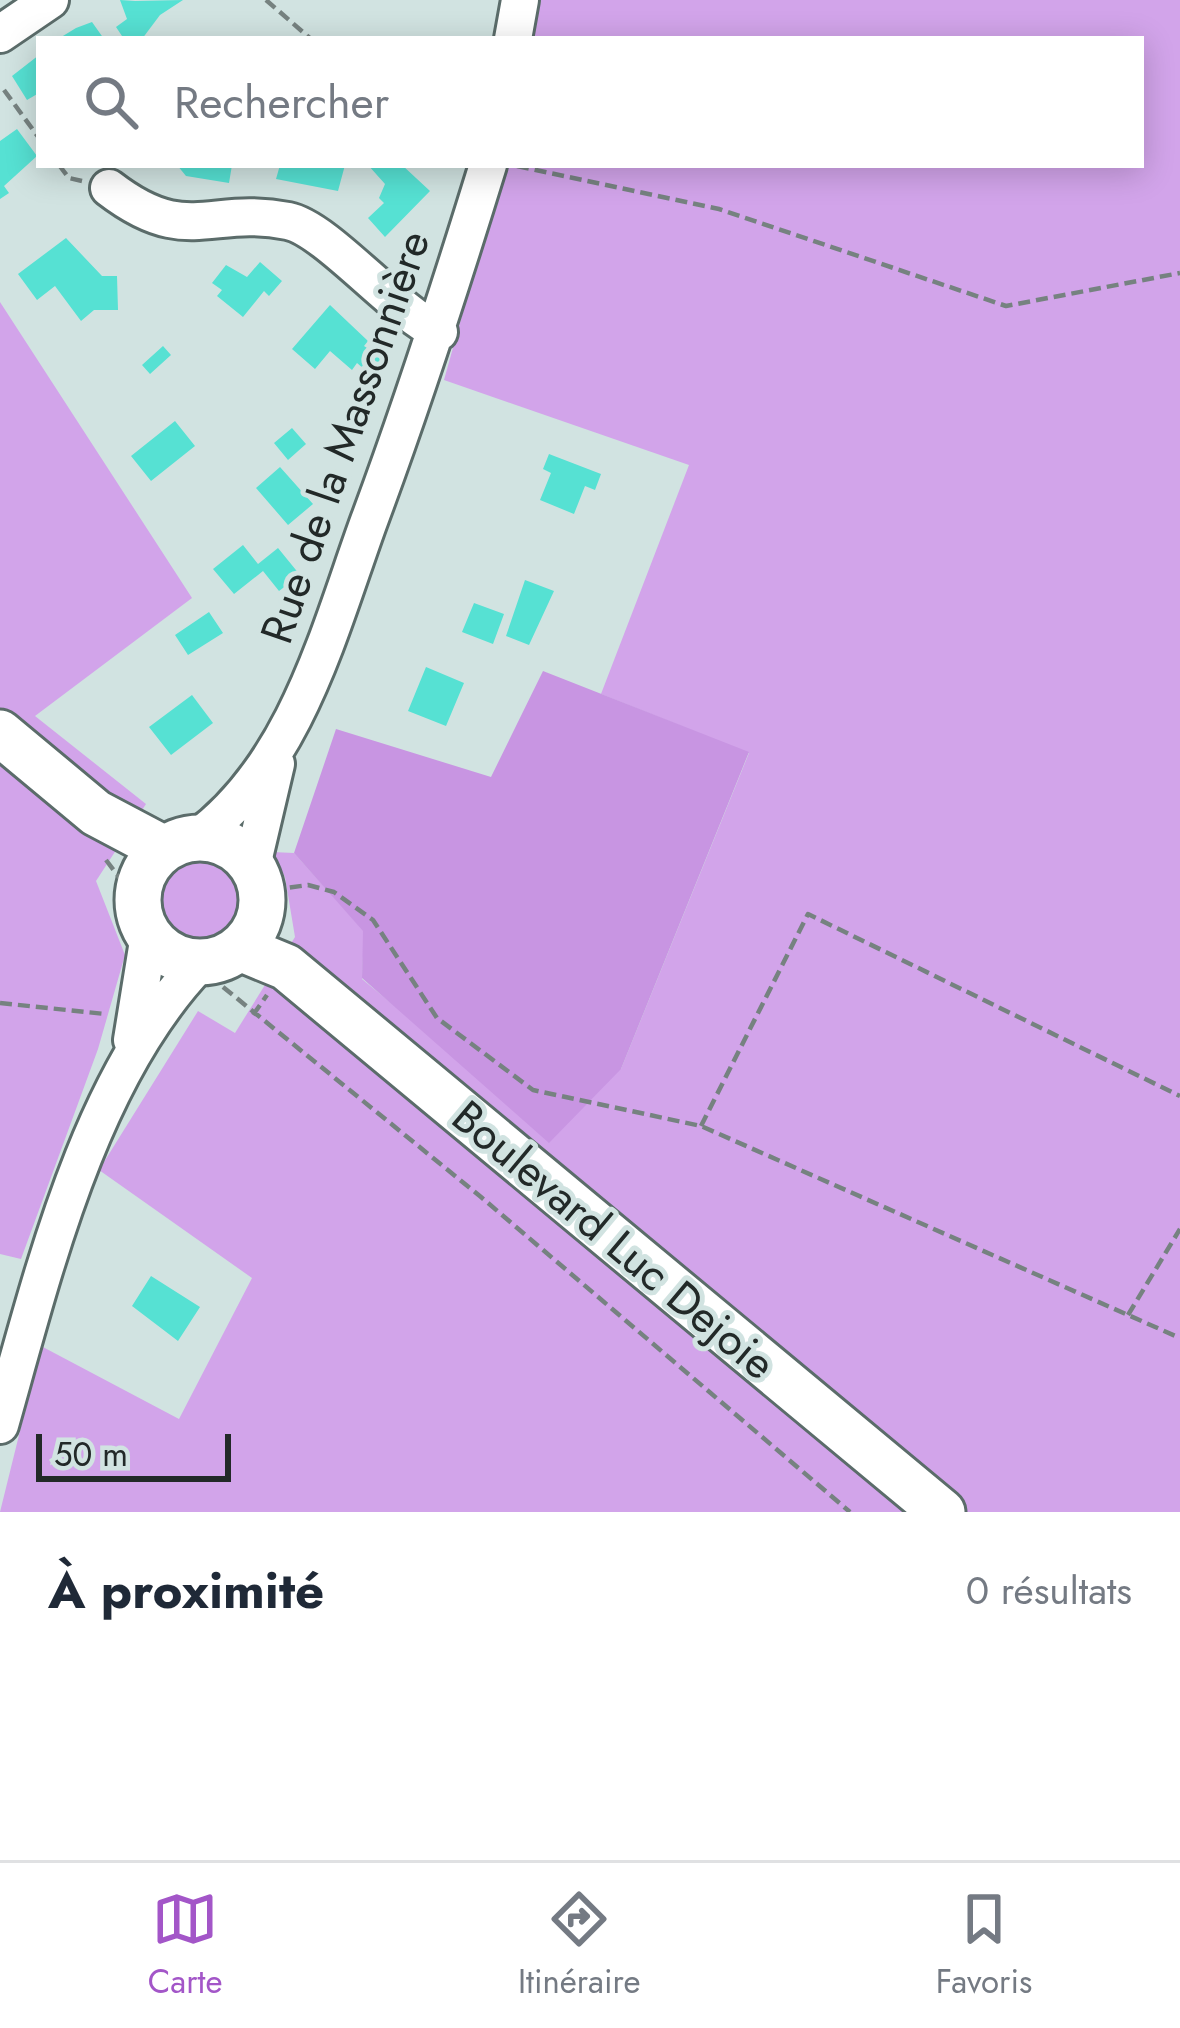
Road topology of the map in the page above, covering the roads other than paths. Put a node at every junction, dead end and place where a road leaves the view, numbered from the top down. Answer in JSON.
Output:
{"nodes":[{"id":1,"x":50,"y":0,"type":"edge"},
{"id":2,"x":520,"y":0,"type":"edge"},
{"id":3,"x":0,"y":34,"type":"edge"},
{"id":4,"x":514,"y":36,"type":"edge"},
{"id":5,"x":487,"y":168,"type":"edge"},
{"id":6,"x":109,"y":188,"type":"dead end"},
{"id":7,"x":439,"y":332,"type":"junction"},
{"id":8,"x":0,"y":733,"type":"edge"},
{"id":9,"x":283,"y":737,"type":"junction"},
{"id":10,"x":168,"y":856,"type":"junction"},
{"id":11,"x":240,"y":923,"type":"junction"},
{"id":12,"x":149,"y":935,"type":"junction"},
{"id":13,"x":132,"y":1037,"type":"junction"},
{"id":14,"x":0,"y":1425,"type":"edge"},
{"id":15,"x":942,"y":1512,"type":"edge"}],
"edges":[{"from":1,"to":3,"type":"street"},
{"from":2,"to":4,"type":"street"},
{"from":5,"to":7,"type":"street","name":"Rue de la Massonnière"},
{"from":6,"to":7,"type":"street"},
{"from":7,"to":9,"type":"street","name":"Rue de la Massonnière"},
{"from":8,"to":10,"type":"main road"},
{"from":9,"to":10,"type":"street","name":"Rue de la Massonnière"},
{"from":9,"to":11,"type":"street","name":"Rue de la Massonnière"},
{"from":10,"to":11,"type":"main road"},
{"from":10,"to":12,"type":"main road"},
{"from":11,"to":12,"type":"main road"},
{"from":11,"to":13,"type":"street","name":"Rue de la Massonnière"},
{"from":11,"to":15,"type":"main road","name":"Boulevard Luc Dejoie"},
{"from":12,"to":13,"type":"street","name":"Rue de la Massonnière"},
{"from":13,"to":14,"type":"street","name":"Rue de la Massonnière"}]}
